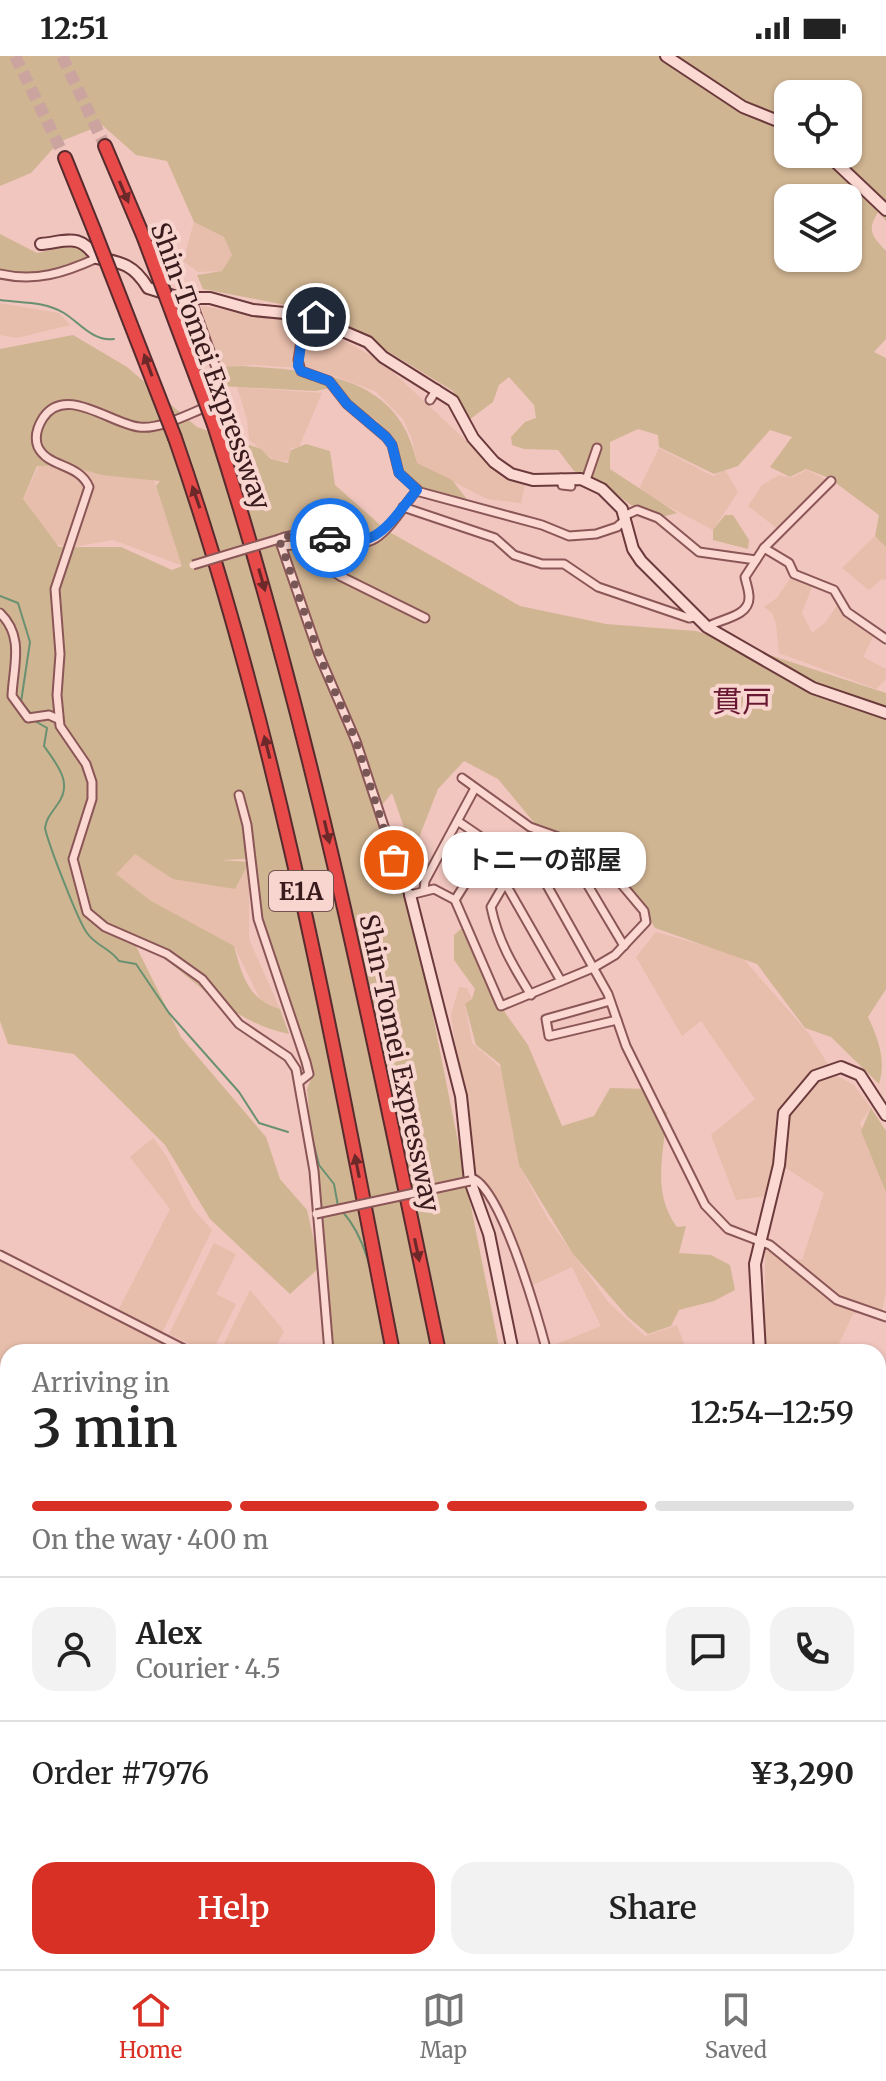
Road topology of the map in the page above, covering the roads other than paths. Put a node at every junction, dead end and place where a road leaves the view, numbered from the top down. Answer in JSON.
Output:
{"nodes":[{"id":1,"x":666,"y":56,"type":"edge"},
{"id":2,"x":774,"y":119,"type":"edge"},
{"id":3,"x":105,"y":146,"type":"tunnel mouth"},
{"id":4,"x":65,"y":158,"type":"tunnel mouth"},
{"id":5,"x":842,"y":168,"type":"edge"},
{"id":6,"x":886,"y":210,"type":"edge"},
{"id":7,"x":41,"y":244,"type":"dead end"},
{"id":8,"x":97,"y":258,"type":"junction"},
{"id":9,"x":0,"y":274,"type":"edge"},
{"id":10,"x":191,"y":298,"type":"junction"},
{"id":11,"x":305,"y":315,"type":"junction"},
{"id":12,"x":437,"y":389,"type":"junction"},
{"id":13,"x":430,"y":400,"type":"dead end"},
{"id":14,"x":597,"y":448,"type":"dead end"},
{"id":15,"x":586,"y":480,"type":"junction"},
{"id":16,"x":831,"y":481,"type":"dead end"},
{"id":17,"x":561,"y":485,"type":"junction"},
{"id":18,"x":571,"y":486,"type":"dead end"},
{"id":19,"x":417,"y":490,"type":"junction"},
{"id":20,"x":403,"y":507,"type":"junction"},
{"id":21,"x":622,"y":521,"type":"junction"},
{"id":22,"x":280,"y":542,"type":"junction"},
{"id":23,"x":764,"y":548,"type":"junction"},
{"id":24,"x":756,"y":560,"type":"junction"},
{"id":25,"x":193,"y":565,"type":"dead end"},
{"id":26,"x":0,"y":613,"type":"edge"},
{"id":27,"x":695,"y":617,"type":"junction"},
{"id":28,"x":425,"y":618,"type":"dead end"},
{"id":29,"x":707,"y":627,"type":"junction"},
{"id":30,"x":886,"y":639,"type":"edge"},
{"id":31,"x":886,"y":713,"type":"edge"},
{"id":32,"x":58,"y":719,"type":"junction"},
{"id":33,"x":462,"y":778,"type":"dead end"},
{"id":34,"x":475,"y":788,"type":"junction"},
{"id":35,"x":239,"y":795,"type":"dead end"},
{"id":36,"x":459,"y":822,"type":"junction"},
{"id":37,"x":492,"y":841,"type":"junction"},
{"id":38,"x":582,"y":844,"type":"junction"},
{"id":39,"x":520,"y":860,"type":"junction"},
{"id":40,"x":574,"y":862,"type":"junction"},
{"id":41,"x":544,"y":880,"type":"junction"},
{"id":42,"x":505,"y":883,"type":"junction"},
{"id":43,"x":424,"y":889,"type":"junction"},
{"id":44,"x":410,"y":895,"type":"junction"},
{"id":45,"x":455,"y":900,"type":"junction"},
{"id":46,"x":624,"y":946,"type":"junction"},
{"id":47,"x":593,"y":968,"type":"junction"},
{"id":48,"x":561,"y":981,"type":"junction"},
{"id":49,"x":531,"y":995,"type":"junction"},
{"id":50,"x":610,"y":1001,"type":"junction"},
{"id":51,"x":617,"y":1020,"type":"junction"},
{"id":52,"x":299,"y":1082,"type":"junction"},
{"id":53,"x":886,"y":1115,"type":"edge"},
{"id":54,"x":470,"y":1181,"type":"junction"},
{"id":55,"x":316,"y":1214,"type":"junction"},
{"id":56,"x":758,"y":1241,"type":"junction"},
{"id":57,"x":0,"y":1255,"type":"edge"},
{"id":58,"x":886,"y":1317,"type":"edge"},
{"id":59,"x":174,"y":1344,"type":"edge"},
{"id":60,"x":328,"y":1344,"type":"edge"},
{"id":61,"x":391,"y":1344,"type":"edge"},
{"id":62,"x":437,"y":1344,"type":"edge"},
{"id":63,"x":511,"y":1344,"type":"edge"},
{"id":64,"x":545,"y":1344,"type":"edge"},
{"id":65,"x":760,"y":1344,"type":"edge"}],
"edges":[{"from":1,"to":2,"type":"street"},
{"from":3,"to":62,"type":"highway","name":"Shin-Tomei Expressway","number":"E1A","one_way":true,"bridge":true},
{"from":61,"to":4,"type":"highway","number":"E1A","one_way":true,"bridge":true},
{"from":5,"to":6,"type":"street"},
{"from":7,"to":8,"type":"street"},
{"from":8,"to":9,"type":"street"},
{"from":8,"to":10,"type":"street"},
{"from":10,"to":11,"type":"street"},
{"from":10,"to":32,"type":"street"},
{"from":11,"to":12,"type":"street"},
{"from":11,"to":19,"type":"street"},
{"from":12,"to":13,"type":"street"},
{"from":12,"to":17,"type":"street"},
{"from":14,"to":15,"type":"street"},
{"from":15,"to":17,"type":"street"},
{"from":15,"to":21,"type":"street"},
{"from":16,"to":23,"type":"street"},
{"from":17,"to":18,"type":"street"},
{"from":19,"to":20,"type":"street"},
{"from":19,"to":21,"type":"street"},
{"from":20,"to":22,"type":"street"},
{"from":20,"to":27,"type":"street"},
{"from":21,"to":24,"type":"street"},
{"from":21,"to":27,"type":"street"},
{"from":22,"to":25,"type":"street","bridge":true},
{"from":22,"to":28,"type":"street"},
{"from":22,"to":44,"type":"street"},
{"from":23,"to":24,"type":"street"},
{"from":23,"to":30,"type":"street"},
{"from":24,"to":29,"type":"street"},
{"from":26,"to":32,"type":"street"},
{"from":27,"to":29,"type":"street"},
{"from":29,"to":31,"type":"street"},
{"from":32,"to":52,"type":"street"},
{"from":33,"to":34,"type":"street"},
{"from":34,"to":36,"type":"street"},
{"from":34,"to":38,"type":"street"},
{"from":35,"to":52,"type":"street"},
{"from":36,"to":37,"type":"street"},
{"from":36,"to":43,"type":"street"},
{"from":37,"to":39,"type":"street"},
{"from":37,"to":45,"type":"street"},
{"from":38,"to":40,"type":"street"},
{"from":38,"to":46,"type":"street"},
{"from":39,"to":41,"type":"street"},
{"from":39,"to":42,"type":"street"},
{"from":40,"to":41,"type":"street"},
{"from":40,"to":46,"type":"street"},
{"from":41,"to":47,"type":"street"},
{"from":42,"to":48,"type":"street"},
{"from":42,"to":49,"type":"street"},
{"from":43,"to":44,"type":"street"},
{"from":43,"to":45,"type":"street"},
{"from":44,"to":54,"type":"street"},
{"from":45,"to":49,"type":"street"},
{"from":46,"to":47,"type":"street"},
{"from":47,"to":48,"type":"street"},
{"from":47,"to":50,"type":"street"},
{"from":48,"to":49,"type":"street"},
{"from":50,"to":51,"type":"street"},
{"from":50,"to":51,"type":"street"},
{"from":51,"to":56,"type":"street"},
{"from":52,"to":55,"type":"street"},
{"from":53,"to":56,"type":"street"},
{"from":54,"to":55,"type":"street","bridge":true},
{"from":54,"to":63,"type":"street"},
{"from":54,"to":64,"type":"street"},
{"from":55,"to":60,"type":"street"},
{"from":56,"to":58,"type":"street"},
{"from":56,"to":65,"type":"street"},
{"from":57,"to":59,"type":"street"}]}
